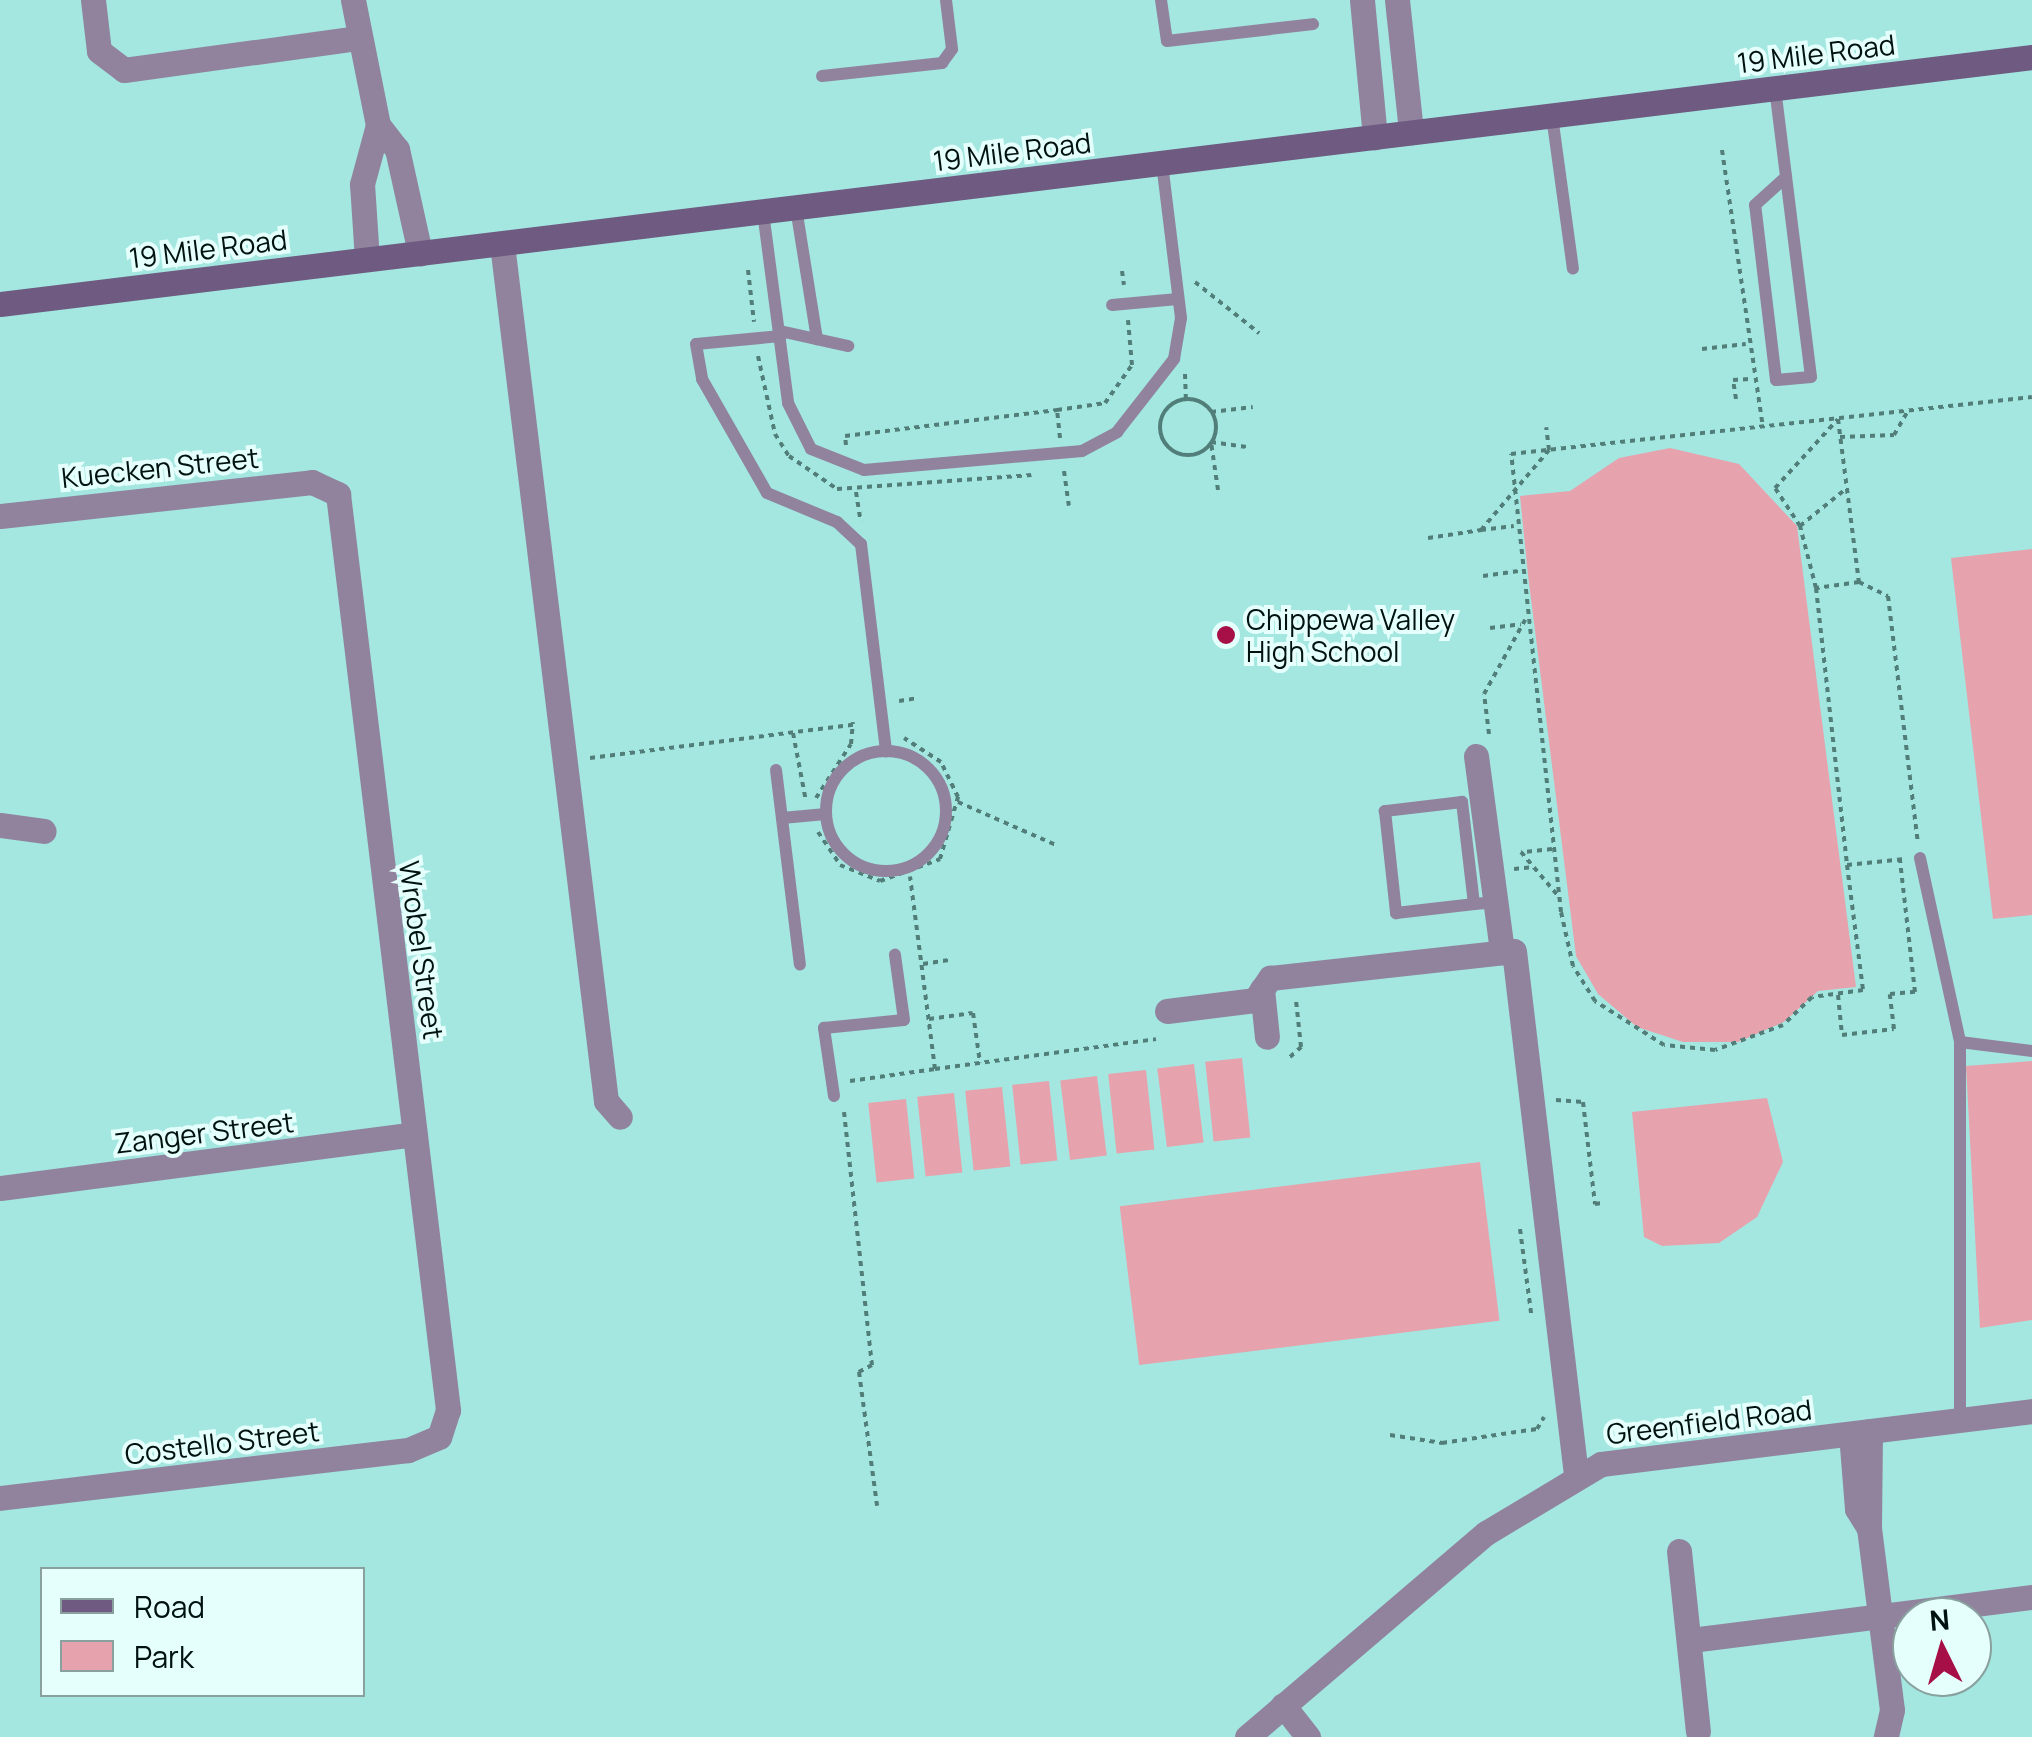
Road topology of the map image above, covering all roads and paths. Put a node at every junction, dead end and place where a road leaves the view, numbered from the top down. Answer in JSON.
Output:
{"nodes":[{"id":1,"x":93,"y":0,"type":"edge"},
{"id":2,"x":353,"y":0,"type":"edge"},
{"id":3,"x":946,"y":0,"type":"edge"},
{"id":4,"x":1161,"y":0,"type":"edge"},
{"id":5,"x":1362,"y":0,"type":"edge"},
{"id":6,"x":1396,"y":0,"type":"edge"},
{"id":7,"x":1313,"y":24,"type":"dead end"},
{"id":8,"x":357,"y":38,"type":"junction"},
{"id":9,"x":2032,"y":57,"type":"edge"},
{"id":10,"x":822,"y":76,"type":"dead end"},
{"id":11,"x":1775,"y":88,"type":"junction"},
{"id":12,"x":1552,"y":116,"type":"junction"},
{"id":13,"x":378,"y":125,"type":"junction"},
{"id":14,"x":1411,"y":132,"type":"junction"},
{"id":15,"x":1375,"y":136,"type":"junction"},
{"id":16,"x":1722,"y":150,"type":"dead end"},
{"id":17,"x":1162,"y":162,"type":"junction"},
{"id":18,"x":1786,"y":177,"type":"junction"},
{"id":19,"x":796,"y":208,"type":"junction"},
{"id":20,"x":763,"y":212,"type":"junction"},
{"id":21,"x":502,"y":244,"type":"junction"},
{"id":22,"x":420,"y":253,"type":"junction"},
{"id":23,"x":367,"y":260,"type":"junction"},
{"id":24,"x":1190,"y":263,"type":"dead end"},
{"id":25,"x":1573,"y":269,"type":"dead end"},
{"id":26,"x":748,"y":270,"type":"dead end"},
{"id":27,"x":1122,"y":272,"type":"dead end"},
{"id":28,"x":1192,"y":279,"type":"junction"},
{"id":29,"x":1193,"y":294,"type":"dead end"},
{"id":30,"x":1178,"y":299,"type":"junction"},
{"id":31,"x":0,"y":304,"type":"edge"},
{"id":32,"x":1119,"y":305,"type":"junction"},
{"id":33,"x":1259,"y":333,"type":"dead end"},
{"id":34,"x":780,"y":334,"type":"junction"},
{"id":35,"x":756,"y":338,"type":"junction"},
{"id":36,"x":816,"y":339,"type":"junction"},
{"id":37,"x":1746,"y":344,"type":"junction"},
{"id":38,"x":848,"y":346,"type":"dead end"},
{"id":39,"x":1702,"y":349,"type":"dead end"},
{"id":40,"x":1189,"y":359,"type":"dead end"},
{"id":41,"x":1185,"y":370,"type":"junction"},
{"id":42,"x":1750,"y":379,"type":"junction"},
{"id":43,"x":1175,"y":383,"type":"dead end"},
{"id":44,"x":1165,"y":396,"type":"dead end"},
{"id":45,"x":2032,"y":398,"type":"edge"},
{"id":46,"x":1186,"y":399,"type":"junction"},
{"id":47,"x":1736,"y":399,"type":"dead end"},
{"id":48,"x":1253,"y":408,"type":"dead end"},
{"id":49,"x":1056,"y":410,"type":"junction"},
{"id":50,"x":1908,"y":410,"type":"junction"},
{"id":51,"x":1211,"y":412,"type":"junction"},
{"id":52,"x":1838,"y":419,"type":"junction"},
{"id":53,"x":1546,"y":427,"type":"dead end"},
{"id":54,"x":1160,"y":428,"type":"junction"},
{"id":55,"x":1763,"y":428,"type":"junction"},
{"id":56,"x":1060,"y":438,"type":"dead end"},
{"id":57,"x":1840,"y":438,"type":"junction"},
{"id":58,"x":1211,"y":442,"type":"junction"},
{"id":59,"x":1247,"y":447,"type":"dead end"},
{"id":60,"x":1549,"y":450,"type":"junction"},
{"id":61,"x":847,"y":454,"type":"dead end"},
{"id":62,"x":1081,"y":468,"type":"dead end"},
{"id":63,"x":1064,"y":471,"type":"junction"},
{"id":64,"x":326,"y":484,"type":"joint"},
{"id":65,"x":1847,"y":488,"type":"junction"},
{"id":66,"x":1218,"y":490,"type":"dead end"},
{"id":67,"x":1511,"y":496,"type":"junction"},
{"id":68,"x":1068,"y":506,"type":"dead end"},
{"id":69,"x":0,"y":516,"type":"edge"},
{"id":70,"x":1514,"y":526,"type":"junction"},
{"id":71,"x":1800,"y":526,"type":"junction"},
{"id":72,"x":1482,"y":530,"type":"junction"},
{"id":73,"x":1428,"y":538,"type":"dead end"},
{"id":74,"x":1520,"y":570,"type":"junction"},
{"id":75,"x":1484,"y":576,"type":"dead end"},
{"id":76,"x":1859,"y":582,"type":"junction"},
{"id":77,"x":1816,"y":588,"type":"junction"},
{"id":78,"x":1525,"y":623,"type":"junction"},
{"id":79,"x":1490,"y":628,"type":"dead end"},
{"id":80,"x":853,"y":726,"type":"dead end"},
{"id":81,"x":793,"y":732,"type":"junction"},
{"id":82,"x":899,"y":734,"type":"dead end"},
{"id":83,"x":886,"y":751,"type":"junction"},
{"id":84,"x":1476,"y":756,"type":"joint"},
{"id":85,"x":580,"y":759,"type":"dead end"},
{"id":86,"x":776,"y":770,"type":"dead end"},
{"id":87,"x":1472,"y":801,"type":"junction"},
{"id":88,"x":958,"y":802,"type":"junction"},
{"id":89,"x":807,"y":804,"type":"dead end"},
{"id":90,"x":826,"y":814,"type":"junction"},
{"id":91,"x":782,"y":818,"type":"junction"},
{"id":92,"x":0,"y":825,"type":"edge"},
{"id":93,"x":44,"y":831,"type":"dead end"},
{"id":94,"x":810,"y":833,"type":"dead end"},
{"id":95,"x":823,"y":842,"type":"dead end"},
{"id":96,"x":1056,"y":845,"type":"dead end"},
{"id":97,"x":1553,"y":849,"type":"junction"},
{"id":98,"x":1920,"y":858,"type":"junction"},
{"id":99,"x":1900,"y":860,"type":"junction"},
{"id":100,"x":1846,"y":865,"type":"junction"},
{"id":101,"x":902,"y":880,"type":"dead end"},
{"id":102,"x":1559,"y":897,"type":"junction"},
{"id":103,"x":1484,"y":903,"type":"junction"},
{"id":104,"x":1502,"y":952,"type":"junction"},
{"id":105,"x":895,"y":955,"type":"dead end"},
{"id":106,"x":949,"y":960,"type":"dead end"},
{"id":107,"x":923,"y":964,"type":"dead end"},
{"id":108,"x":800,"y":965,"type":"dead end"},
{"id":109,"x":1294,"y":976,"type":"junction"},
{"id":110,"x":1262,"y":989,"type":"junction"},
{"id":111,"x":1837,"y":994,"type":"junction"},
{"id":112,"x":1167,"y":1011,"type":"dead end"},
{"id":113,"x":930,"y":1019,"type":"dead end"},
{"id":114,"x":1266,"y":1037,"type":"dead end"},
{"id":115,"x":1156,"y":1039,"type":"dead end"},
{"id":116,"x":1960,"y":1042,"type":"junction"},
{"id":117,"x":2032,"y":1051,"type":"edge"},
{"id":118,"x":1290,"y":1057,"type":"dead end"},
{"id":119,"x":980,"y":1063,"type":"junction"},
{"id":120,"x":936,"y":1069,"type":"dead end"},
{"id":121,"x":838,"y":1099,"type":"joint"},
{"id":122,"x":1532,"y":1102,"type":"junction"},
{"id":123,"x":620,"y":1117,"type":"dead end"},
{"id":124,"x":415,"y":1134,"type":"junction"},
{"id":125,"x":0,"y":1188,"type":"edge"},
{"id":126,"x":1602,"y":1204,"type":"dead end"},
{"id":127,"x":1520,"y":1228,"type":"dead end"},
{"id":128,"x":1532,"y":1323,"type":"dead end"},
{"id":129,"x":1542,"y":1398,"type":"dead end"},
{"id":130,"x":2032,"y":1411,"type":"edge"},
{"id":131,"x":1960,"y":1420,"type":"junction"},
{"id":132,"x":446,"y":1429,"type":"joint"},
{"id":133,"x":1860,"y":1432,"type":"junction"},
{"id":134,"x":1390,"y":1435,"type":"dead end"},
{"id":135,"x":1576,"y":1475,"type":"junction"},
{"id":136,"x":0,"y":1498,"type":"edge"},
{"id":137,"x":876,"y":1506,"type":"dead end"},
{"id":138,"x":1679,"y":1551,"type":"dead end"},
{"id":139,"x":2032,"y":1597,"type":"edge"},
{"id":140,"x":1880,"y":1617,"type":"junction"},
{"id":141,"x":1691,"y":1640,"type":"junction"},
{"id":142,"x":1283,"y":1706,"type":"junction"},
{"id":143,"x":1698,"y":1731,"type":"dead end"},
{"id":144,"x":1248,"y":1737,"type":"edge"},
{"id":145,"x":1308,"y":1737,"type":"edge"},
{"id":146,"x":1886,"y":1737,"type":"edge"}],
"edges":[{"from":1,"to":8,"type":"street"},
{"from":2,"to":8,"type":"street"},
{"from":3,"to":10,"type":"lane"},
{"from":4,"to":7,"type":"lane"},
{"from":5,"to":15,"type":"street"},
{"from":6,"to":14,"type":"street"},
{"from":8,"to":13,"type":"street"},
{"from":9,"to":11,"type":"street","name":"19 Mile Road"},
{"from":11,"to":12,"type":"street","name":"19 Mile Road"},
{"from":11,"to":18,"type":"lane"},
{"from":12,"to":14,"type":"street","name":"19 Mile Road"},
{"from":12,"to":25,"type":"lane"},
{"from":13,"to":22,"type":"street"},
{"from":13,"to":23,"type":"street"},
{"from":14,"to":15,"type":"street","name":"19 Mile Road"},
{"from":15,"to":17,"type":"street","name":"19 Mile Road"},
{"from":16,"to":37,"type":"path"},
{"from":17,"to":19,"type":"street","name":"19 Mile Road"},
{"from":17,"to":30,"type":"lane"},
{"from":18,"to":18,"type":"lane"},
{"from":19,"to":20,"type":"street","name":"19 Mile Road"},
{"from":19,"to":36,"type":"lane"},
{"from":20,"to":21,"type":"street","name":"19 Mile Road"},
{"from":20,"to":34,"type":"lane"},
{"from":21,"to":22,"type":"street","name":"19 Mile Road"},
{"from":21,"to":123,"type":"street"},
{"from":22,"to":23,"type":"street","name":"19 Mile Road"},
{"from":23,"to":31,"type":"street","name":"19 Mile Road"},
{"from":24,"to":28,"type":"path"},
{"from":26,"to":35,"type":"path"},
{"from":27,"to":32,"type":"path"},
{"from":28,"to":29,"type":"path"},
{"from":28,"to":33,"type":"path"},
{"from":30,"to":32,"type":"lane"},
{"from":30,"to":34,"type":"lane"},
{"from":32,"to":49,"type":"path"},
{"from":34,"to":35,"type":"lane"},
{"from":34,"to":36,"type":"lane"},
{"from":35,"to":63,"type":"path"},
{"from":35,"to":83,"type":"lane"},
{"from":36,"to":38,"type":"lane"},
{"from":37,"to":39,"type":"path"},
{"from":37,"to":42,"type":"path"},
{"from":40,"to":41,"type":"path"},
{"from":41,"to":43,"type":"path"},
{"from":41,"to":46,"type":"path"},
{"from":42,"to":47,"type":"path"},
{"from":42,"to":55,"type":"path"},
{"from":44,"to":54,"type":"path"},
{"from":45,"to":50,"type":"path"},
{"from":46,"to":51,"type":"path"},
{"from":46,"to":54,"type":"path"},
{"from":48,"to":51,"type":"path"},
{"from":49,"to":56,"type":"path"},
{"from":49,"to":61,"type":"path"},
{"from":50,"to":52,"type":"path"},
{"from":50,"to":57,"type":"path"},
{"from":51,"to":58,"type":"path"},
{"from":52,"to":55,"type":"path"},
{"from":52,"to":57,"type":"path"},
{"from":52,"to":71,"type":"path"},
{"from":53,"to":60,"type":"path"},
{"from":54,"to":58,"type":"path"},
{"from":55,"to":60,"type":"path"},
{"from":57,"to":65,"type":"path"},
{"from":58,"to":59,"type":"path"},
{"from":58,"to":66,"type":"path"},
{"from":60,"to":67,"type":"path"},
{"from":60,"to":67,"type":"path"},
{"from":62,"to":63,"type":"path"},
{"from":63,"to":68,"type":"path"},
{"from":64,"to":69,"type":"street","name":"Kuecken Street"},
{"from":64,"to":124,"type":"street","name":"Wrobel Street"},
{"from":65,"to":71,"type":"path"},
{"from":65,"to":76,"type":"path"},
{"from":67,"to":70,"type":"path"},
{"from":67,"to":72,"type":"path"},
{"from":70,"to":72,"type":"path"},
{"from":70,"to":74,"type":"path"},
{"from":71,"to":77,"type":"path"},
{"from":72,"to":73,"type":"path"},
{"from":74,"to":75,"type":"path"},
{"from":74,"to":78,"type":"path"},
{"from":76,"to":77,"type":"path"},
{"from":76,"to":98,"type":"path"},
{"from":77,"to":100,"type":"path"},
{"from":78,"to":79,"type":"path"},
{"from":78,"to":84,"type":"path"},
{"from":78,"to":97,"type":"path"},
{"from":80,"to":81,"type":"path"},
{"from":81,"to":85,"type":"path"},
{"from":81,"to":89,"type":"path"},
{"from":82,"to":88,"type":"path"},
{"from":83,"to":90,"type":"lane"},
{"from":83,"to":90,"type":"lane"},
{"from":84,"to":87,"type":"street"},
{"from":86,"to":91,"type":"lane"},
{"from":87,"to":103,"type":"street"},
{"from":87,"to":103,"type":"lane"},
{"from":88,"to":96,"type":"path"},
{"from":88,"to":101,"type":"path"},
{"from":90,"to":91,"type":"lane"},
{"from":91,"to":108,"type":"lane"},
{"from":92,"to":93,"type":"street"},
{"from":94,"to":95,"type":"path"},
{"from":97,"to":102,"type":"path"},
{"from":97,"to":102,"type":"path"},
{"from":98,"to":99,"type":"path"},
{"from":98,"to":116,"type":"lane"},
{"from":99,"to":100,"type":"path"},
{"from":99,"to":111,"type":"path"},
{"from":100,"to":111,"type":"path"},
{"from":102,"to":111,"type":"path"},
{"from":103,"to":104,"type":"street"},
{"from":104,"to":109,"type":"street"},
{"from":104,"to":122,"type":"street"},
{"from":105,"to":121,"type":"lane"},
{"from":106,"to":107,"type":"path"},
{"from":109,"to":110,"type":"street"},
{"from":109,"to":118,"type":"path"},
{"from":110,"to":112,"type":"street"},
{"from":110,"to":114,"type":"street"},
{"from":113,"to":119,"type":"path"},
{"from":115,"to":119,"type":"path"},
{"from":116,"to":117,"type":"lane"},
{"from":116,"to":131,"type":"lane"},
{"from":119,"to":120,"type":"path"},
{"from":121,"to":137,"type":"path"},
{"from":122,"to":126,"type":"path"},
{"from":122,"to":135,"type":"street"},
{"from":124,"to":125,"type":"street","name":"Zanger Street"},
{"from":124,"to":132,"type":"street","name":"Wrobel Street"},
{"from":127,"to":128,"type":"path"},
{"from":129,"to":134,"type":"path"},
{"from":130,"to":131,"type":"street","name":"Greenfield Road"},
{"from":131,"to":133,"type":"street","name":"Greenfield Road"},
{"from":132,"to":136,"type":"street","name":"Costello Street"},
{"from":133,"to":135,"type":"street","name":"Greenfield Road"},
{"from":133,"to":140,"type":"street"},
{"from":135,"to":142,"type":"street","name":"Greenfield Road"},
{"from":138,"to":141,"type":"street"},
{"from":139,"to":140,"type":"street"},
{"from":140,"to":141,"type":"street"},
{"from":140,"to":146,"type":"street"},
{"from":141,"to":143,"type":"street"},
{"from":142,"to":144,"type":"street","name":"Greenfield Road"},
{"from":142,"to":145,"type":"street"}]}
